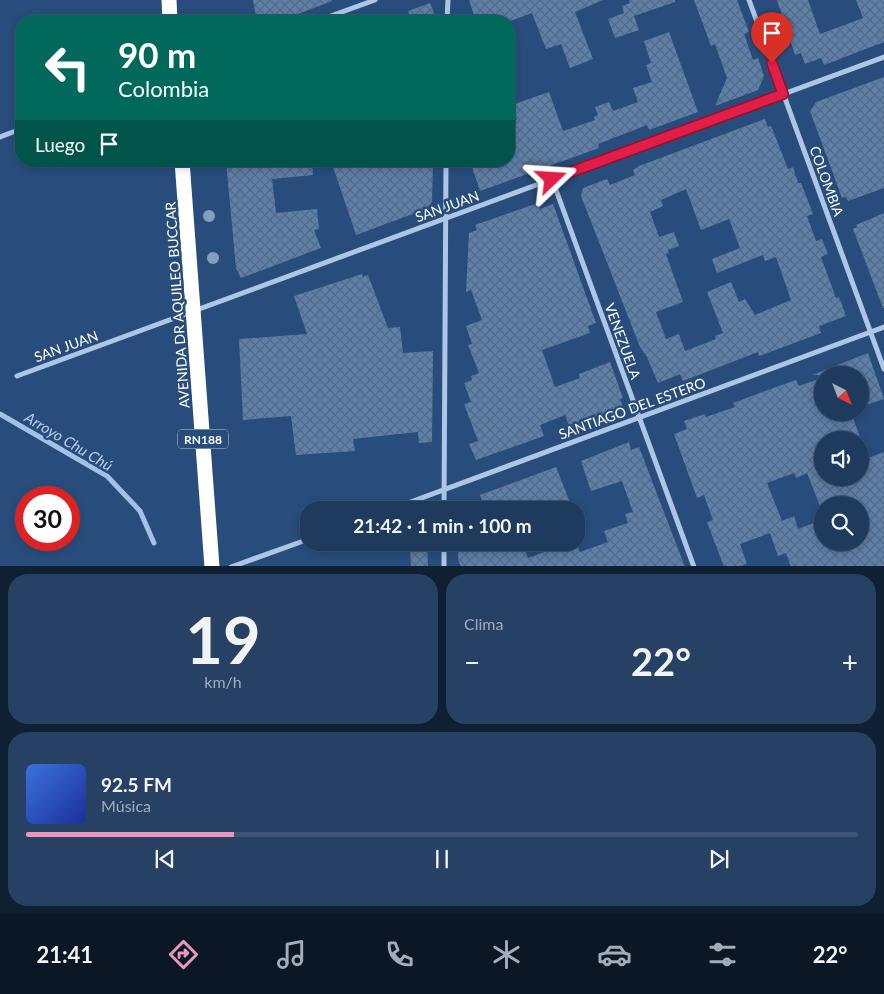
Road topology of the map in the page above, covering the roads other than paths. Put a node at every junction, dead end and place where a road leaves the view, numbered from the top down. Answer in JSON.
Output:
{"nodes":[{"id":1,"x":169,"y":0,"type":"edge"},
{"id":2,"x":375,"y":0,"type":"edge"},
{"id":3,"x":448,"y":0,"type":"edge"},
{"id":4,"x":749,"y":0,"type":"edge"},
{"id":5,"x":170,"y":15,"type":"edge"},
{"id":6,"x":334,"y":15,"type":"edge"},
{"id":7,"x":448,"y":15,"type":"edge"},
{"id":8,"x":884,"y":57,"type":"edge"},
{"id":9,"x":783,"y":94,"type":"junction"},
{"id":10,"x":15,"y":131,"type":"edge"},
{"id":11,"x":0,"y":137,"type":"edge"},
{"id":12,"x":182,"y":167,"type":"edge"},
{"id":13,"x":446,"y":167,"type":"edge"},
{"id":14,"x":552,"y":179,"type":"junction"},
{"id":15,"x":446,"y":219,"type":"junction"},
{"id":16,"x":194,"y":311,"type":"junction"},
{"id":17,"x":884,"y":327,"type":"edge"},
{"id":18,"x":870,"y":332,"type":"junction"},
{"id":19,"x":884,"y":369,"type":"edge"},
{"id":20,"x":16,"y":376,"type":"dead end"},
{"id":21,"x":639,"y":417,"type":"junction"},
{"id":22,"x":444,"y":490,"type":"junction"},
{"id":23,"x":414,"y":501,"type":"edge"},
{"id":24,"x":444,"y":501,"type":"edge"},
{"id":25,"x":300,"y":542,"type":"edge"},
{"id":26,"x":444,"y":551,"type":"edge"},
{"id":27,"x":212,"y":566,"type":"edge"},
{"id":28,"x":231,"y":566,"type":"edge"},
{"id":29,"x":444,"y":566,"type":"edge"},
{"id":30,"x":694,"y":566,"type":"edge"}],
"edges":[{"from":1,"to":5,"type":"highway"},
{"from":2,"to":6,"type":"street"},
{"from":3,"to":7,"type":"street"},
{"from":4,"to":9,"type":"street","name":"COLOMBIA"},
{"from":8,"to":9,"type":"street","name":"SAN JUAN"},
{"from":9,"to":14,"type":"street","name":"SAN JUAN"},
{"from":9,"to":18,"type":"street","name":"COLOMBIA"},
{"from":10,"to":11,"type":"street"},
{"from":12,"to":16,"type":"highway","name":"AVENIDA DR AQUILEO BUCCAR","number":"RN188"},
{"from":13,"to":15,"type":"street"},
{"from":14,"to":15,"type":"street","name":"SAN JUAN"},
{"from":14,"to":21,"type":"street","name":"VENEZUELA"},
{"from":15,"to":16,"type":"street","name":"SAN JUAN"},
{"from":15,"to":22,"type":"street"},
{"from":16,"to":20,"type":"street","name":"SAN JUAN"},
{"from":16,"to":27,"type":"highway","name":"AVENIDA DR AQUILEO BUCCAR","number":"RN188"},
{"from":17,"to":18,"type":"street","name":"SANTIAGO DEL ESTERO"},
{"from":18,"to":19,"type":"street","name":"COLOMBIA"},
{"from":18,"to":21,"type":"street","name":"SANTIAGO DEL ESTERO"},
{"from":21,"to":22,"type":"street","name":"SANTIAGO DEL ESTERO"},
{"from":21,"to":30,"type":"street","name":"VENEZUELA"},
{"from":22,"to":23,"type":"street","name":"SANTIAGO DEL ESTERO"},
{"from":22,"to":24,"type":"street"},
{"from":25,"to":28,"type":"street"},
{"from":26,"to":29,"type":"street"}]}
